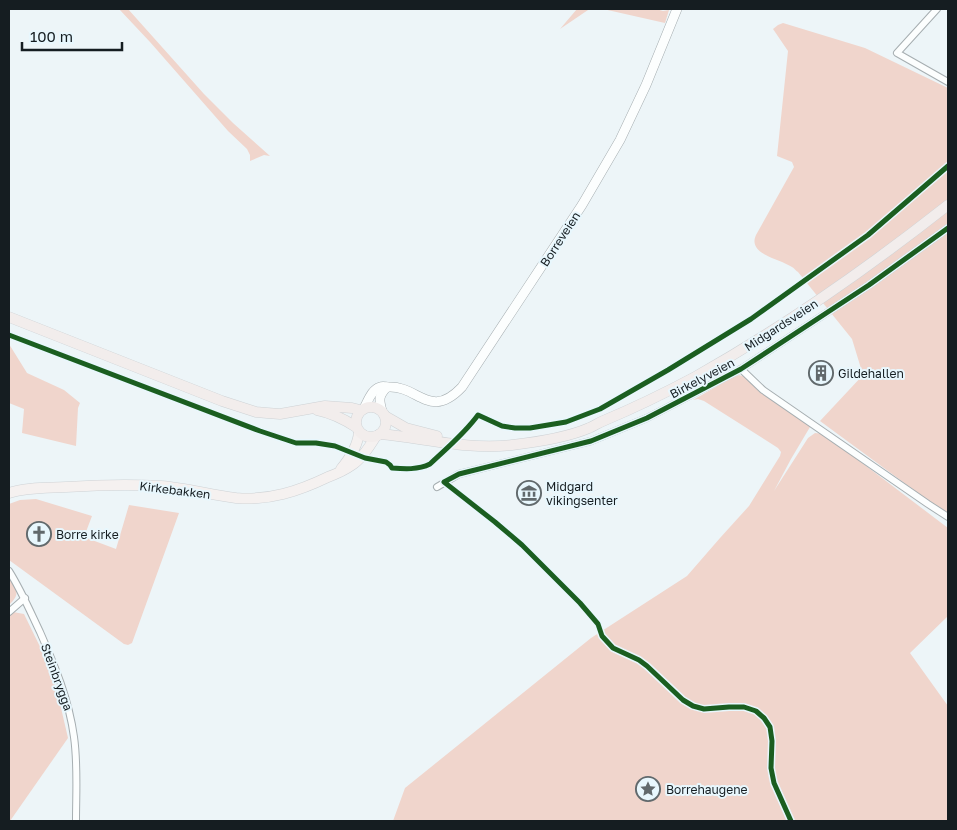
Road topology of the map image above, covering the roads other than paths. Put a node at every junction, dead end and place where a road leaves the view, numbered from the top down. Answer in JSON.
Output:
{"nodes":[{"id":1,"x":677,"y":9,"type":"edge"},
{"id":2,"x":937,"y":9,"type":"edge"},
{"id":3,"x":948,"y":82,"type":"edge"},
{"id":4,"x":948,"y":205,"type":"edge"},
{"id":5,"x":948,"y":228,"type":"edge"},
{"id":6,"x":9,"y":317,"type":"edge"},
{"id":7,"x":742,"y":369,"type":"junction"},
{"id":8,"x":387,"y":387,"type":"junction"},
{"id":9,"x":311,"y":409,"type":"junction"},
{"id":10,"x":362,"y":409,"type":"junction"},
{"id":11,"x":383,"y":414,"type":"junction"},
{"id":12,"x":600,"y":422,"type":"junction"},
{"id":13,"x":358,"y":430,"type":"junction"},
{"id":14,"x":378,"y":435,"type":"junction"},
{"id":15,"x":337,"y":473,"type":"junction"},
{"id":16,"x":437,"y":487,"type":"dead end"},
{"id":17,"x":9,"y":493,"type":"edge"},
{"id":18,"x":948,"y":516,"type":"edge"},
{"id":19,"x":9,"y":571,"type":"edge"},
{"id":20,"x":24,"y":598,"type":"junction"},
{"id":21,"x":9,"y":612,"type":"edge"},
{"id":22,"x":76,"y":821,"type":"edge"}],
"edges":[{"from":1,"to":8,"type":"main road","name":"Borreveien"},
{"from":2,"to":3,"type":"street"},
{"from":4,"to":12,"type":"highway","name":"Midgardsveien"},
{"from":5,"to":7,"type":"street","name":"Birkelyveien"},
{"from":6,"to":9,"type":"highway"},
{"from":7,"to":16,"type":"street","name":"Birkelyveien"},
{"from":7,"to":18,"type":"street","name":"Birkelyveien"},
{"from":8,"to":10,"type":"main road"},
{"from":8,"to":11,"type":"main road"},
{"from":9,"to":10,"type":"highway"},
{"from":9,"to":13,"type":"highway"},
{"from":10,"to":11,"type":"highway"},
{"from":10,"to":13,"type":"highway"},
{"from":11,"to":12,"type":"highway","name":"Midgardsveien"},
{"from":11,"to":14,"type":"highway"},
{"from":12,"to":14,"type":"highway","name":"Midgardsveien"},
{"from":13,"to":14,"type":"highway"},
{"from":13,"to":15,"type":"main road","name":"Kirkebakken"},
{"from":14,"to":15,"type":"main road","name":"Kirkebakken"},
{"from":15,"to":17,"type":"main road","name":"Kirkebakken"},
{"from":19,"to":20,"type":"street","name":"Steinbrygga"},
{"from":20,"to":21,"type":"street"},
{"from":20,"to":22,"type":"street","name":"Steinbrygga"}]}
